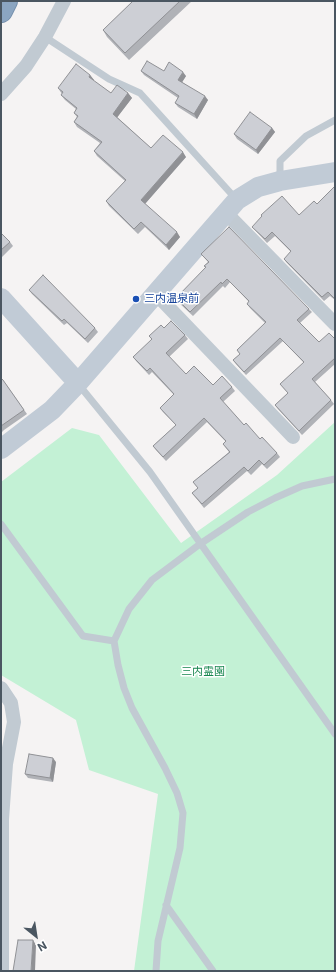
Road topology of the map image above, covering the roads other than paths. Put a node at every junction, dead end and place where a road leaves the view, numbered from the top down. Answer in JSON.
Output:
{"nodes":[{"id":1,"x":6,"y":1,"type":"edge"},
{"id":2,"x":64,"y":1,"type":"edge"},
{"id":3,"x":1,"y":11,"type":"edge"},
{"id":4,"x":46,"y":37,"type":"junction"},
{"id":5,"x":1,"y":94,"type":"edge"},
{"id":6,"x":335,"y":120,"type":"edge"},
{"id":7,"x":335,"y":172,"type":"edge"},
{"id":8,"x":280,"y":181,"type":"junction"},
{"id":9,"x":232,"y":206,"type":"junction"},
{"id":10,"x":155,"y":293,"type":"junction"},
{"id":11,"x":1,"y":298,"type":"edge"},
{"id":12,"x":335,"y":324,"type":"edge"},
{"id":13,"x":78,"y":383,"type":"junction"},
{"id":14,"x":293,"y":437,"type":"dead end"},
{"id":15,"x":1,"y":449,"type":"edge"},
{"id":16,"x":335,"y":479,"type":"edge"},
{"id":17,"x":1,"y":524,"type":"edge"},
{"id":18,"x":200,"y":544,"type":"junction"},
{"id":19,"x":114,"y":641,"type":"junction"},
{"id":20,"x":1,"y":688,"type":"edge"},
{"id":21,"x":335,"y":734,"type":"edge"},
{"id":22,"x":1,"y":819,"type":"edge"},
{"id":23,"x":166,"y":905,"type":"junction"},
{"id":24,"x":2,"y":971,"type":"edge"},
{"id":25,"x":156,"y":971,"type":"edge"},
{"id":26,"x":213,"y":971,"type":"edge"}],
"edges":[{"from":1,"to":3,"type":"highway"},
{"from":2,"to":4,"type":"street"},
{"from":4,"to":5,"type":"street"},
{"from":4,"to":9,"type":"lane"},
{"from":6,"to":8,"type":"lane"},
{"from":7,"to":8,"type":"street"},
{"from":8,"to":9,"type":"street"},
{"from":9,"to":10,"type":"street"},
{"from":9,"to":12,"type":"street"},
{"from":10,"to":13,"type":"street"},
{"from":10,"to":14,"type":"street"},
{"from":11,"to":13,"type":"street"},
{"from":13,"to":15,"type":"street"},
{"from":13,"to":18,"type":"lane"},
{"from":16,"to":18,"type":"lane"},
{"from":17,"to":19,"type":"lane"},
{"from":18,"to":19,"type":"lane"},
{"from":18,"to":21,"type":"lane"},
{"from":19,"to":23,"type":"lane"},
{"from":20,"to":22,"type":"street"},
{"from":22,"to":24,"type":"street"},
{"from":23,"to":25,"type":"lane"},
{"from":23,"to":26,"type":"lane"}]}
